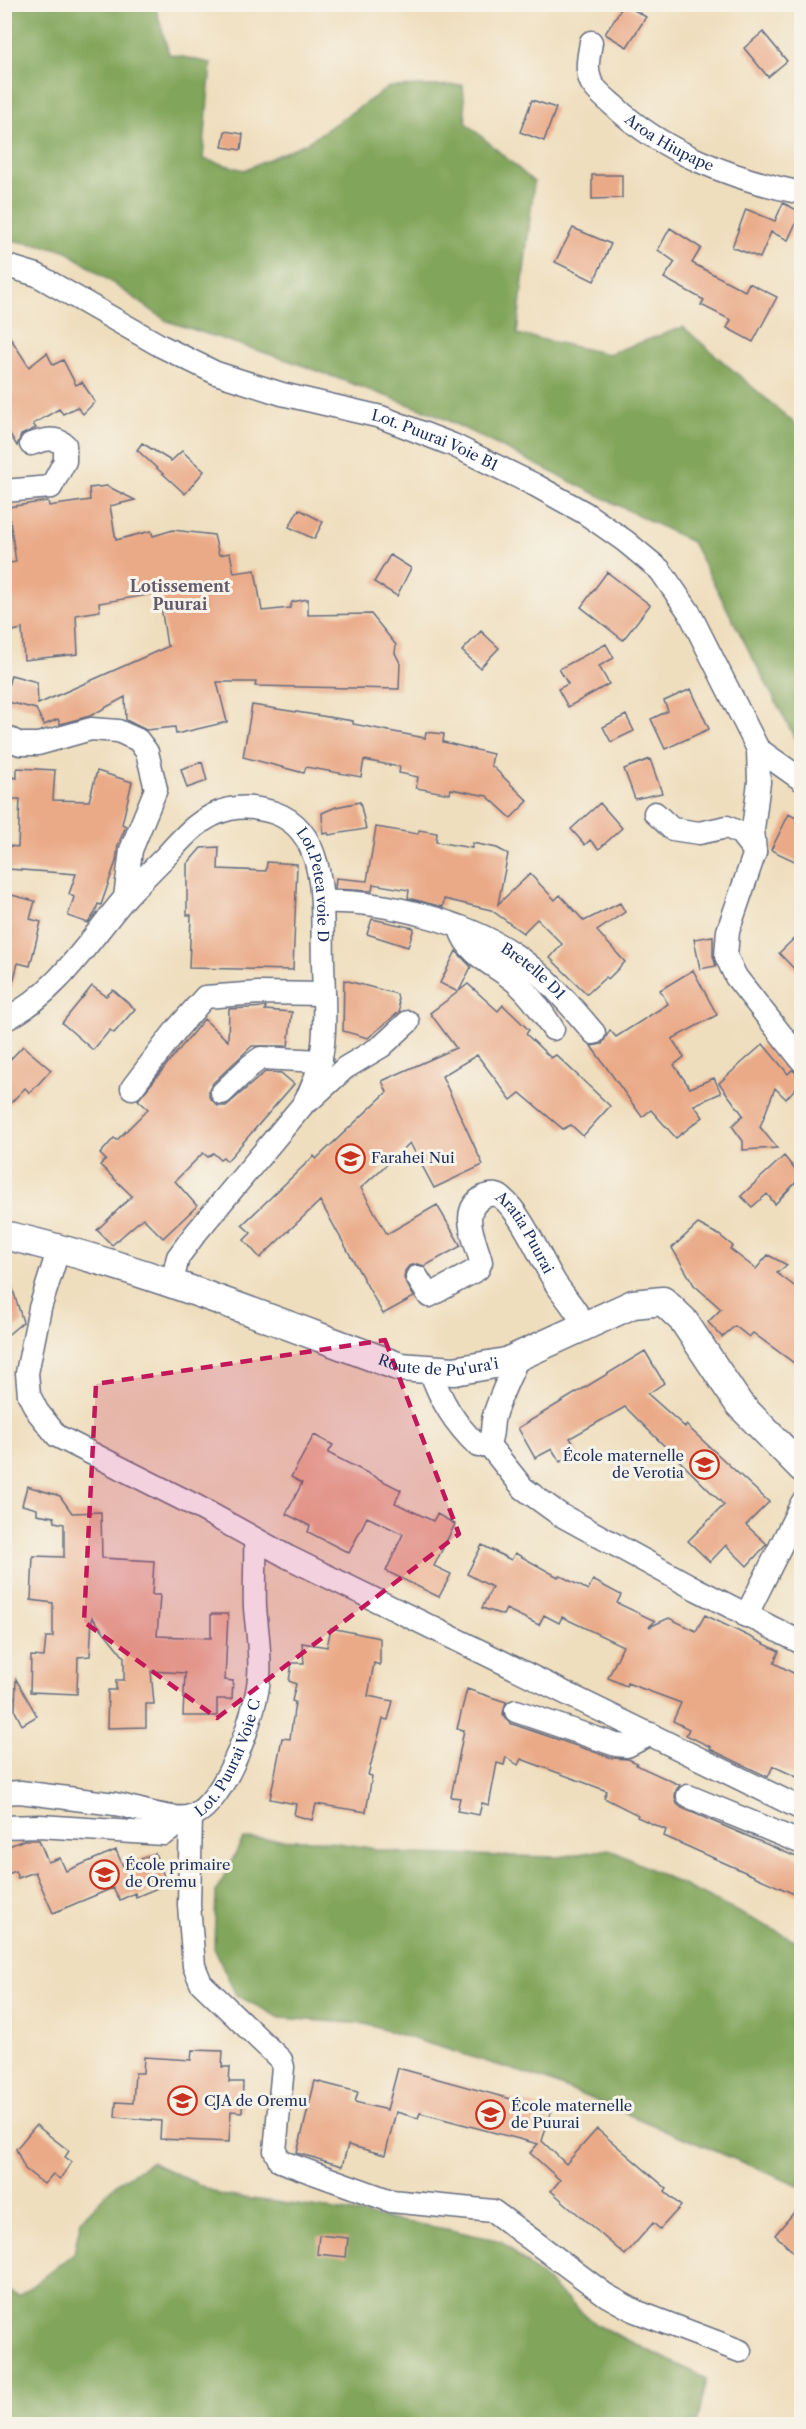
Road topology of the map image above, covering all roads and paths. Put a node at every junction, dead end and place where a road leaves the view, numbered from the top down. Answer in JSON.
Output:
{"nodes":[{"id":1,"x":591,"y":42,"type":"dead end"},
{"id":2,"x":801,"y":193,"type":"edge"},
{"id":3,"x":4,"y":265,"type":"edge"},
{"id":4,"x":31,"y":444,"type":"dead end"},
{"id":5,"x":4,"y":491,"type":"edge"},
{"id":6,"x":4,"y":736,"type":"edge"},
{"id":7,"x":758,"y":749,"type":"junction"},
{"id":8,"x":801,"y":780,"type":"edge"},
{"id":9,"x":656,"y":813,"type":"dead end"},
{"id":10,"x":755,"y":852,"type":"junction"},
{"id":11,"x":125,"y":898,"type":"junction"},
{"id":12,"x":323,"y":902,"type":"junction"},
{"id":13,"x":460,"y":929,"type":"junction"},
{"id":14,"x":324,"y":994,"type":"junction"},
{"id":15,"x":4,"y":1020,"type":"edge"},
{"id":16,"x":408,"y":1022,"type":"dead end"},
{"id":17,"x":554,"y":1029,"type":"dead end"},
{"id":18,"x":594,"y":1033,"type":"dead end"},
{"id":19,"x":321,"y":1061,"type":"junction"},
{"id":20,"x":801,"y":1061,"type":"edge"},
{"id":21,"x":132,"y":1088,"type":"dead end"},
{"id":22,"x":222,"y":1093,"type":"dead end"},
{"id":23,"x":302,"y":1107,"type":"junction"},
{"id":24,"x":4,"y":1235,"type":"edge"},
{"id":25,"x":59,"y":1248,"type":"junction"},
{"id":26,"x":417,"y":1277,"type":"dead end"},
{"id":27,"x":172,"y":1282,"type":"junction"},
{"id":28,"x":585,"y":1326,"type":"junction"},
{"id":29,"x":518,"y":1357,"type":"junction"},
{"id":30,"x":429,"y":1370,"type":"junction"},
{"id":31,"x":488,"y":1444,"type":"junction"},
{"id":32,"x":801,"y":1468,"type":"edge"},
{"id":33,"x":801,"y":1503,"type":"edge"},
{"id":34,"x":255,"y":1540,"type":"junction"},
{"id":35,"x":746,"y":1616,"type":"junction"},
{"id":36,"x":801,"y":1643,"type":"edge"},
{"id":37,"x":516,"y":1711,"type":"dead end"},
{"id":38,"x":651,"y":1734,"type":"junction"},
{"id":39,"x":4,"y":1793,"type":"edge"},
{"id":40,"x":688,"y":1796,"type":"dead end"},
{"id":41,"x":801,"y":1809,"type":"edge"},
{"id":42,"x":191,"y":1816,"type":"junction"},
{"id":43,"x":4,"y":1827,"type":"edge"},
{"id":44,"x":801,"y":1843,"type":"edge"},
{"id":45,"x":740,"y":2351,"type":"dead end"}],
"edges":[{"from":1,"to":2,"type":"street","name":"Aroa Hiupape"},
{"from":3,"to":7,"type":"street","name":"Lot. Puurai Voie B1"},
{"from":4,"to":5,"type":"street"},
{"from":6,"to":11,"type":"street"},
{"from":7,"to":8,"type":"street","name":"Lot. Puurai Voie B1"},
{"from":7,"to":10,"type":"street","name":"Lot. Puurai Voie B1"},
{"from":9,"to":10,"type":"street"},
{"from":10,"to":20,"type":"street","name":"Lot. Puurai Voie B1"},
{"from":11,"to":12,"type":"street","name":"Lot.Petea voie D"},
{"from":11,"to":15,"type":"street","name":"Lot.Petea voie D"},
{"from":12,"to":13,"type":"street","name":"Bretelle D1"},
{"from":12,"to":14,"type":"street","name":"Lot.Petea voie D"},
{"from":13,"to":17,"type":"street","name":"Bretelle D1"},
{"from":13,"to":18,"type":"street","name":"Bretelle D1"},
{"from":14,"to":19,"type":"street","name":"Lot.Petea voie D"},
{"from":14,"to":21,"type":"street"},
{"from":16,"to":23,"type":"street"},
{"from":19,"to":22,"type":"street"},
{"from":19,"to":23,"type":"street","name":"Lot.Petea voie D"},
{"from":23,"to":27,"type":"street","name":"Lot.Petea voie D"},
{"from":24,"to":25,"type":"main road","name":"Route de Pu'ura'i"},
{"from":25,"to":27,"type":"main road","name":"Route de Pu'ura'i"},
{"from":25,"to":34,"type":"street"},
{"from":26,"to":28,"type":"street","name":"Aratia Puurai"},
{"from":27,"to":30,"type":"main road","name":"Route de Pu'ura'i"},
{"from":28,"to":29,"type":"main road","name":"Route de Pu'ura'i"},
{"from":28,"to":32,"type":"main road","name":"Route de Pu'ura'i"},
{"from":29,"to":30,"type":"main road","name":"Route de Pu'ura'i"},
{"from":29,"to":31,"type":"street"},
{"from":30,"to":31,"type":"street"},
{"from":31,"to":35,"type":"street"},
{"from":33,"to":35,"type":"street"},
{"from":34,"to":38,"type":"street"},
{"from":34,"to":42,"type":"street","name":"Lot. Puurai Voie C"},
{"from":35,"to":36,"type":"street"},
{"from":37,"to":38,"type":"street"},
{"from":38,"to":41,"type":"street"},
{"from":39,"to":42,"type":"street","name":"Lot. Puurai Voie C"},
{"from":40,"to":44,"type":"street"},
{"from":42,"to":43,"type":"street"},
{"from":42,"to":45,"type":"street"}]}
